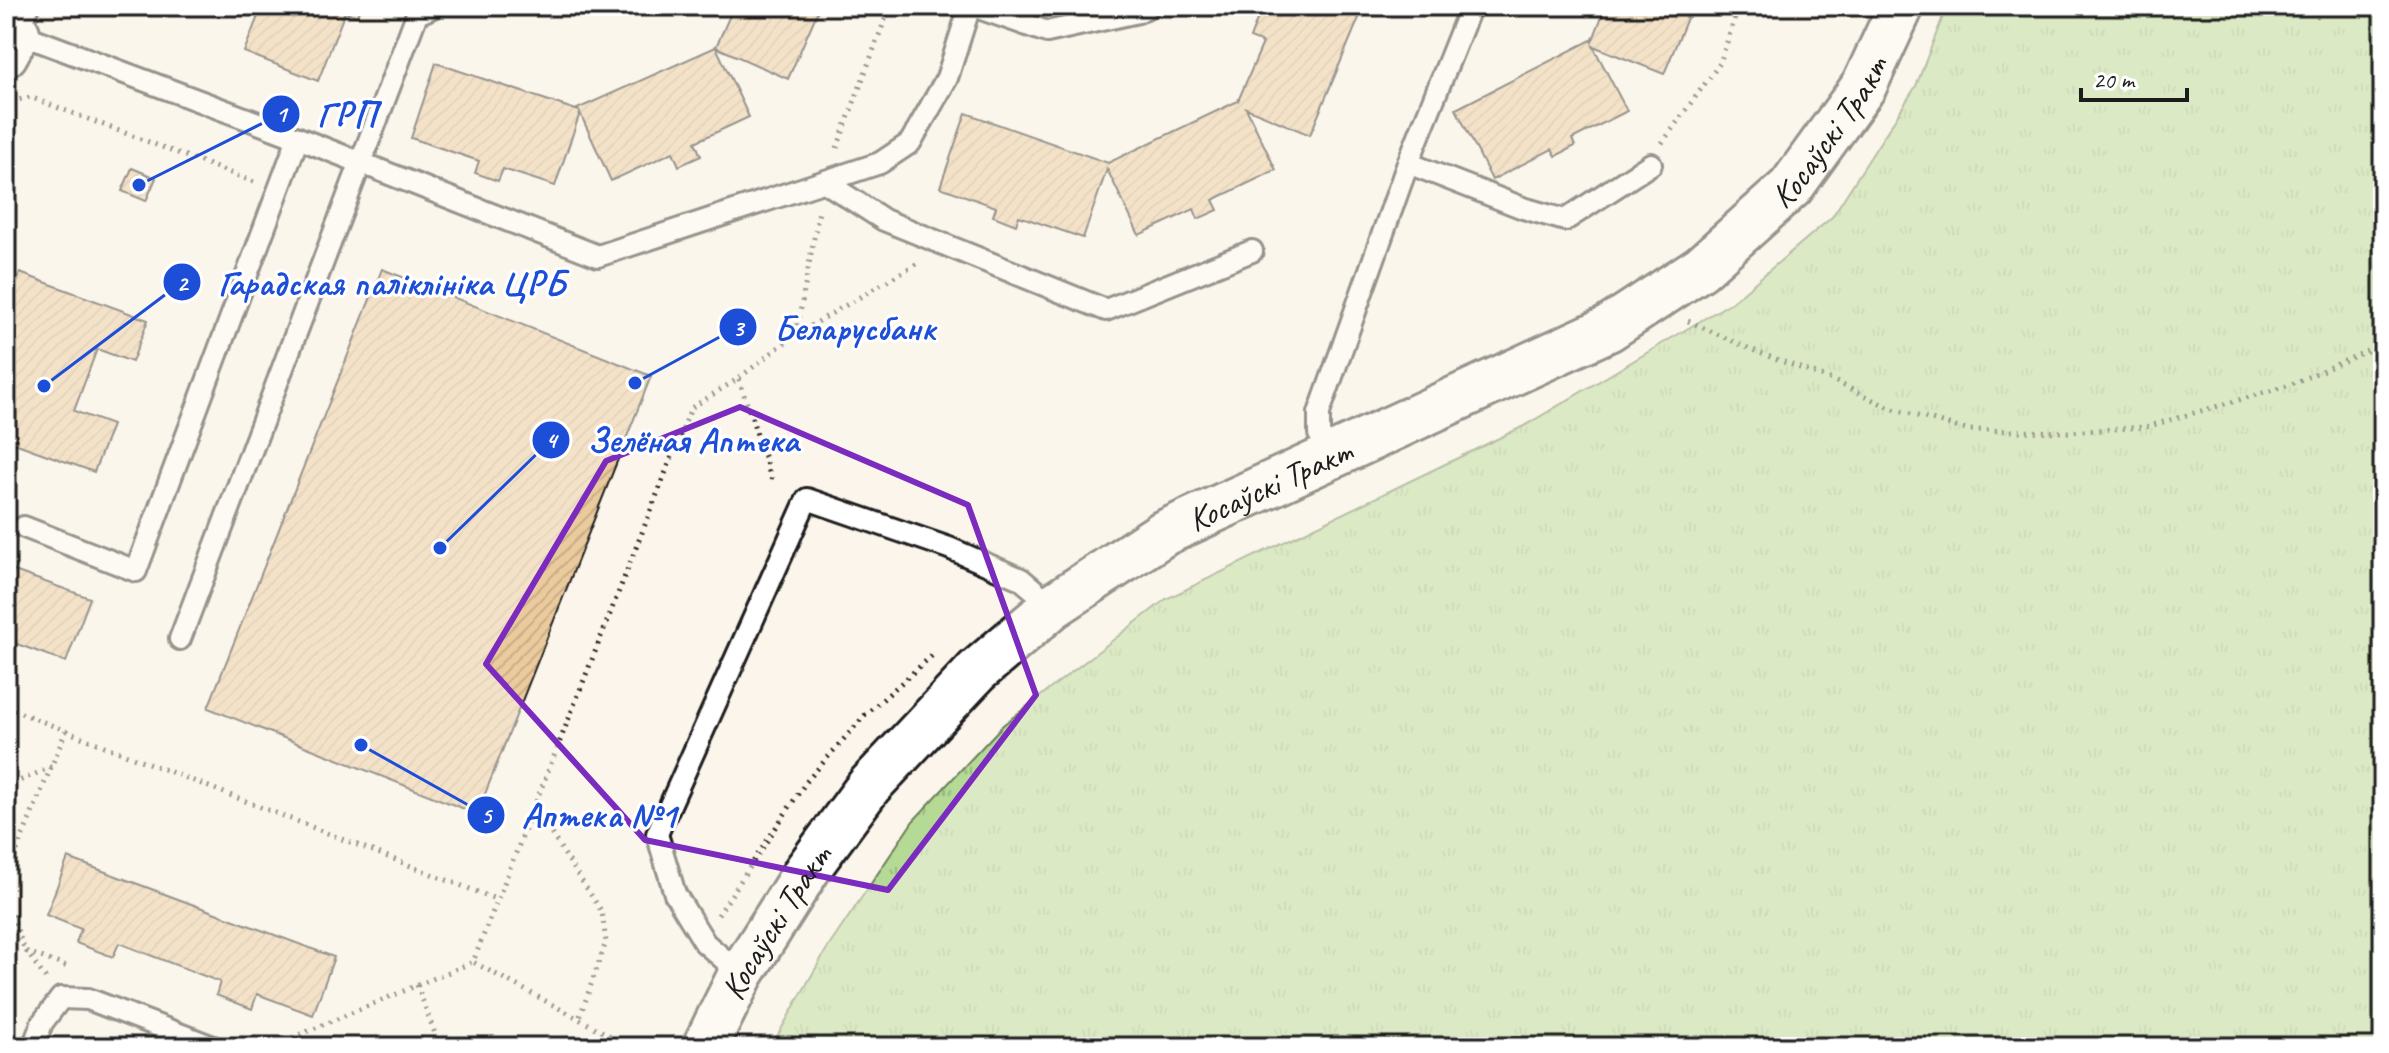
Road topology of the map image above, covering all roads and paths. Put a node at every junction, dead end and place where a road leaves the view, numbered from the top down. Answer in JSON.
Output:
{"nodes":[{"id":1,"x":435,"y":6,"type":"edge"},
{"id":2,"x":890,"y":6,"type":"edge"},
{"id":3,"x":971,"y":6,"type":"edge"},
{"id":4,"x":1149,"y":6,"type":"edge"},
{"id":5,"x":1471,"y":6,"type":"edge"},
{"id":6,"x":1739,"y":6,"type":"edge"},
{"id":7,"x":1901,"y":6,"type":"edge"},
{"id":8,"x":18,"y":31,"type":"edge"},
{"id":9,"x":6,"y":107,"type":"edge"},
{"id":10,"x":298,"y":138,"type":"junction"},
{"id":11,"x":360,"y":163,"type":"junction"},
{"id":12,"x":1408,"y":163,"type":"junction"},
{"id":13,"x":1651,"y":164,"type":"joint"},
{"id":14,"x":825,"y":182,"type":"junction"},
{"id":15,"x":278,"y":191,"type":"junction"},
{"id":16,"x":933,"y":240,"type":"junction"},
{"id":17,"x":1252,"y":251,"type":"dead end"},
{"id":18,"x":1698,"y":327,"type":"dead end"},
{"id":19,"x":796,"y":334,"type":"junction"},
{"id":20,"x":2383,"y":344,"type":"edge"},
{"id":21,"x":739,"y":378,"type":"junction"},
{"id":22,"x":1334,"y":455,"type":"junction"},
{"id":23,"x":772,"y":481,"type":"dead end"},
{"id":24,"x":24,"y":527,"type":"dead end"},
{"id":25,"x":1053,"y":606,"type":"junction"},
{"id":26,"x":180,"y":639,"type":"dead end"},
{"id":27,"x":6,"y":707,"type":"edge"},
{"id":28,"x":66,"y":731,"type":"junction"},
{"id":29,"x":53,"y":766,"type":"junction"},
{"id":30,"x":6,"y":787,"type":"edge"},
{"id":31,"x":534,"y":807,"type":"junction"},
{"id":32,"x":6,"y":877,"type":"edge"},
{"id":33,"x":498,"y":900,"type":"junction"},
{"id":34,"x":473,"y":962,"type":"junction"},
{"id":35,"x":741,"y":974,"type":"junction"},
{"id":36,"x":417,"y":985,"type":"junction"},
{"id":37,"x":579,"y":1019,"type":"junction"},
{"id":38,"x":33,"y":1047,"type":"edge"},
{"id":39,"x":213,"y":1047,"type":"edge"},
{"id":40,"x":270,"y":1047,"type":"edge"},
{"id":41,"x":440,"y":1047,"type":"edge"},
{"id":42,"x":631,"y":1047,"type":"edge"},
{"id":43,"x":705,"y":1047,"type":"edge"}],
"edges":[{"from":1,"to":11,"type":"lane"},
{"from":2,"to":14,"type":"path"},
{"from":3,"to":4,"type":"lane"},
{"from":3,"to":14,"type":"lane"},
{"from":5,"to":12,"type":"lane"},
{"from":6,"to":13,"type":"path"},
{"from":7,"to":22,"type":"main road","name":"Косаўскі Тракт"},
{"from":8,"to":10,"type":"lane"},
{"from":9,"to":15,"type":"path"},
{"from":10,"to":11,"type":"lane"},
{"from":10,"to":15,"type":"lane"},
{"from":11,"to":14,"type":"lane"},
{"from":11,"to":26,"type":"lane"},
{"from":12,"to":13,"type":"lane"},
{"from":12,"to":22,"type":"lane"},
{"from":14,"to":16,"type":"lane"},
{"from":14,"to":19,"type":"path"},
{"from":15,"to":24,"type":"lane"},
{"from":16,"to":17,"type":"lane"},
{"from":16,"to":19,"type":"path"},
{"from":18,"to":20,"type":"path"},
{"from":19,"to":21,"type":"path"},
{"from":21,"to":23,"type":"path"},
{"from":21,"to":31,"type":"path"},
{"from":22,"to":25,"type":"main road","name":"Косаўскі Тракт"},
{"from":25,"to":35,"type":"main road","name":"Косаўскі Тракт"},
{"from":25,"to":35,"type":"lane"},
{"from":27,"to":28,"type":"path"},
{"from":28,"to":29,"type":"path"},
{"from":28,"to":33,"type":"path"},
{"from":29,"to":30,"type":"path"},
{"from":29,"to":32,"type":"path"},
{"from":31,"to":33,"type":"path"},
{"from":31,"to":37,"type":"path"},
{"from":33,"to":34,"type":"path"},
{"from":34,"to":36,"type":"path"},
{"from":34,"to":37,"type":"path"},
{"from":35,"to":43,"type":"main road","name":"Косаўскі Тракт"},
{"from":36,"to":40,"type":"path"},
{"from":36,"to":41,"type":"path"},
{"from":37,"to":42,"type":"path"},
{"from":38,"to":39,"type":"lane"}]}
